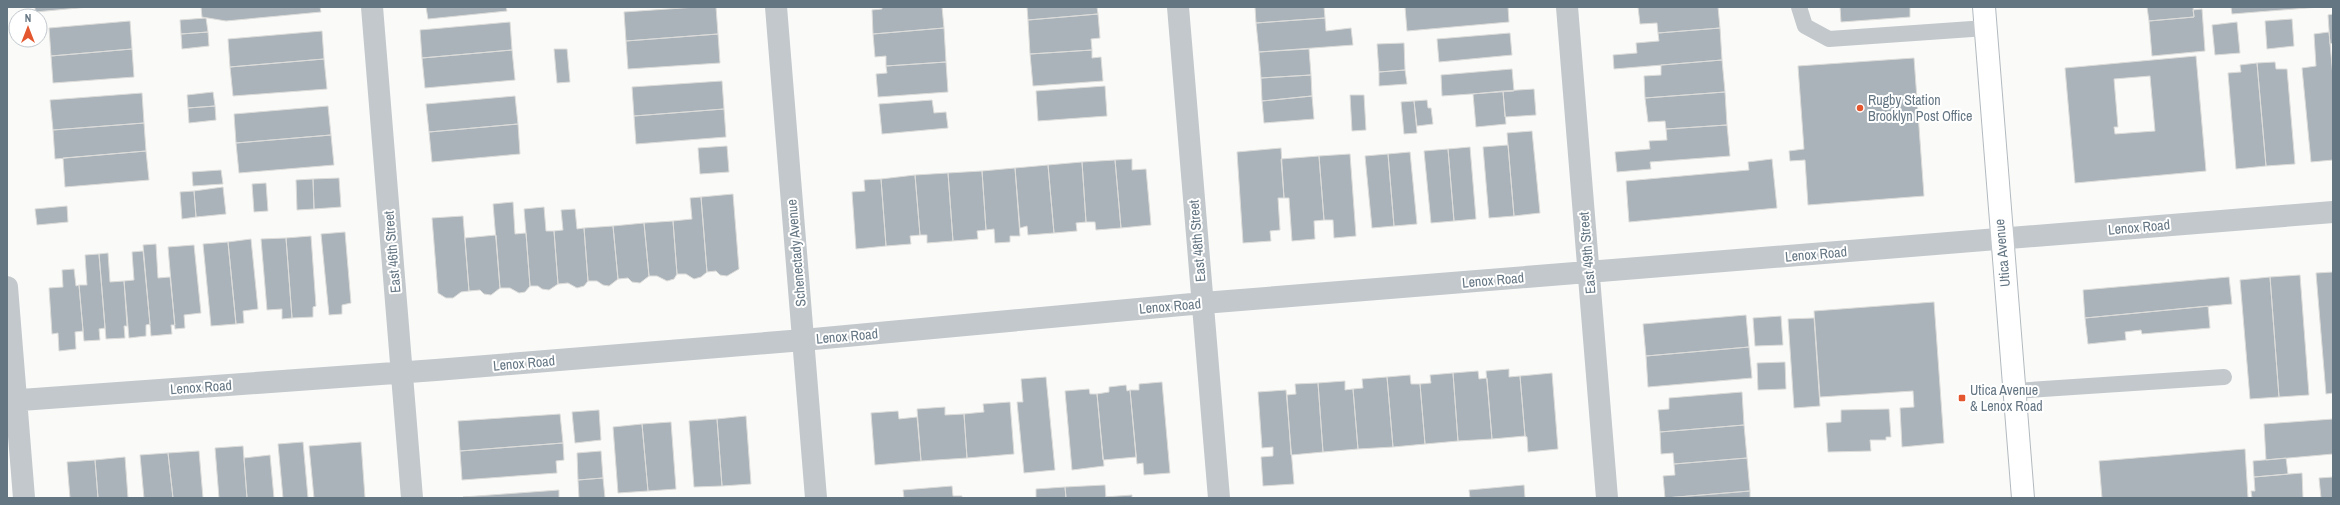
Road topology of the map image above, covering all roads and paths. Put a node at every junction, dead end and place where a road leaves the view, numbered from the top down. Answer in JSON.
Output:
{"nodes":[{"id":1,"x":372,"y":7,"type":"edge"},
{"id":2,"x":776,"y":7,"type":"edge"},
{"id":3,"x":1178,"y":7,"type":"edge"},
{"id":4,"x":1567,"y":7,"type":"edge"},
{"id":5,"x":1799,"y":7,"type":"edge"},
{"id":6,"x":1985,"y":17,"type":"edge"},
{"id":7,"x":2333,"y":212,"type":"edge"},
{"id":8,"x":2001,"y":238,"type":"junction"},
{"id":9,"x":1588,"y":272,"type":"junction"},
{"id":10,"x":7,"y":287,"type":"edge"},
{"id":11,"x":1203,"y":303,"type":"junction"},
{"id":12,"x":803,"y":340,"type":"junction"},
{"id":13,"x":402,"y":373,"type":"junction"},
{"id":14,"x":2224,"y":377,"type":"dead end"},
{"id":15,"x":2014,"y":391,"type":"junction"},
{"id":16,"x":12,"y":400,"type":"edge"},
{"id":17,"x":24,"y":498,"type":"edge"},
{"id":18,"x":412,"y":498,"type":"edge"},
{"id":19,"x":816,"y":498,"type":"edge"},
{"id":20,"x":1219,"y":498,"type":"edge"},
{"id":21,"x":1608,"y":498,"type":"edge"},
{"id":22,"x":2023,"y":498,"type":"edge"}],
"edges":[{"from":1,"to":13,"type":"street","name":"East 46th Street"},
{"from":2,"to":12,"type":"street","name":"Schenectady Avenue"},
{"from":3,"to":11,"type":"street","name":"East 48th Street"},
{"from":4,"to":9,"type":"street","name":"East 49th Street"},
{"from":5,"to":6,"type":"lane"},
{"from":6,"to":8,"type":"main road","name":"Utica Avenue"},
{"from":7,"to":8,"type":"street","name":"Lenox Road"},
{"from":8,"to":9,"type":"street","name":"Lenox Road"},
{"from":8,"to":15,"type":"main road","name":"Utica Avenue"},
{"from":9,"to":11,"type":"street","name":"Lenox Road"},
{"from":9,"to":21,"type":"street","name":"East 49th Street"},
{"from":10,"to":16,"type":"street"},
{"from":11,"to":12,"type":"street","name":"Lenox Road"},
{"from":11,"to":20,"type":"street","name":"East 48th Street"},
{"from":12,"to":13,"type":"street","name":"Lenox Road"},
{"from":12,"to":19,"type":"street","name":"Schenectady Avenue"},
{"from":13,"to":16,"type":"street","name":"Lenox Road"},
{"from":13,"to":18,"type":"street","name":"East 46th Street"},
{"from":14,"to":15,"type":"lane"},
{"from":15,"to":22,"type":"main road","name":"Utica Avenue"},
{"from":16,"to":17,"type":"street"}]}
